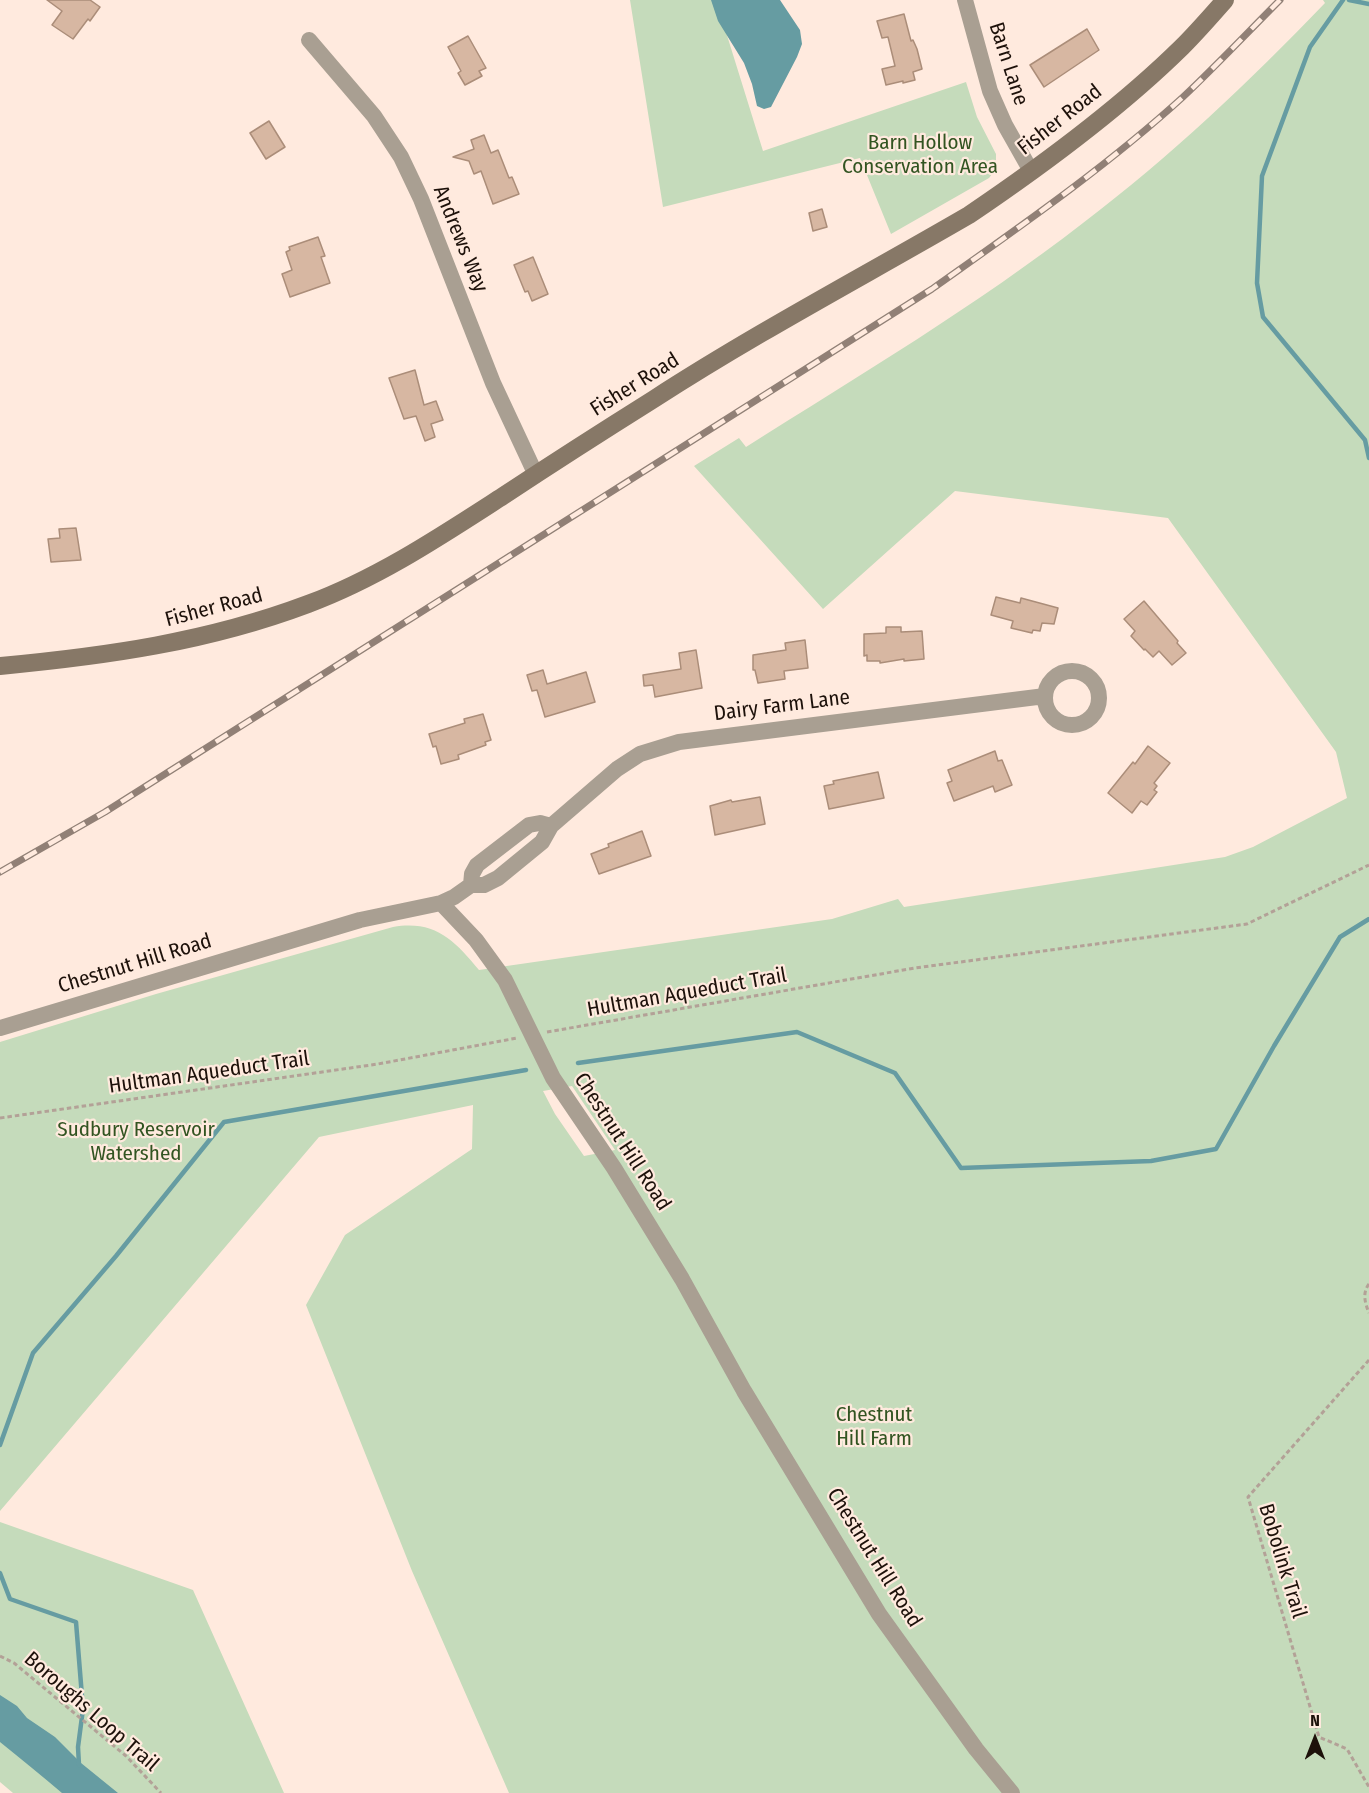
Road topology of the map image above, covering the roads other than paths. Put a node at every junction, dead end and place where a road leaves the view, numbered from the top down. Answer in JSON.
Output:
{"nodes":[{"id":1,"x":965,"y":0,"type":"edge"},
{"id":2,"x":1226,"y":0,"type":"edge"},
{"id":3,"x":309,"y":40,"type":"dead end"},
{"id":4,"x":1031,"y":171,"type":"junction"},
{"id":5,"x":536,"y":475,"type":"junction"},
{"id":6,"x":0,"y":666,"type":"edge"},
{"id":7,"x":1045,"y":696,"type":"dead end"},
{"id":8,"x":551,"y":826,"type":"junction"},
{"id":9,"x":471,"y":885,"type":"junction"},
{"id":10,"x":441,"y":903,"type":"junction"},
{"id":11,"x":0,"y":1028,"type":"edge"},
{"id":12,"x":1012,"y":1793,"type":"edge"}],
"edges":[{"from":1,"to":4,"type":"street","name":"Barn Lane"},
{"from":2,"to":4,"type":"street","name":"Fisher Road"},
{"from":3,"to":5,"type":"street","name":"Andrews Way"},
{"from":4,"to":5,"type":"street","name":"Fisher Road"},
{"from":5,"to":6,"type":"street","name":"Fisher Road"},
{"from":7,"to":8,"type":"street","name":"Dairy Farm Lane"},
{"from":8,"to":9,"type":"street","name":"Dairy Farm Lane"},
{"from":8,"to":9,"type":"street"},
{"from":9,"to":10,"type":"street","name":"Dairy Farm Lane"},
{"from":10,"to":11,"type":"street","name":"Chestnut Hill Road"},
{"from":10,"to":12,"type":"street","name":"Chestnut Hill Road"}]}
